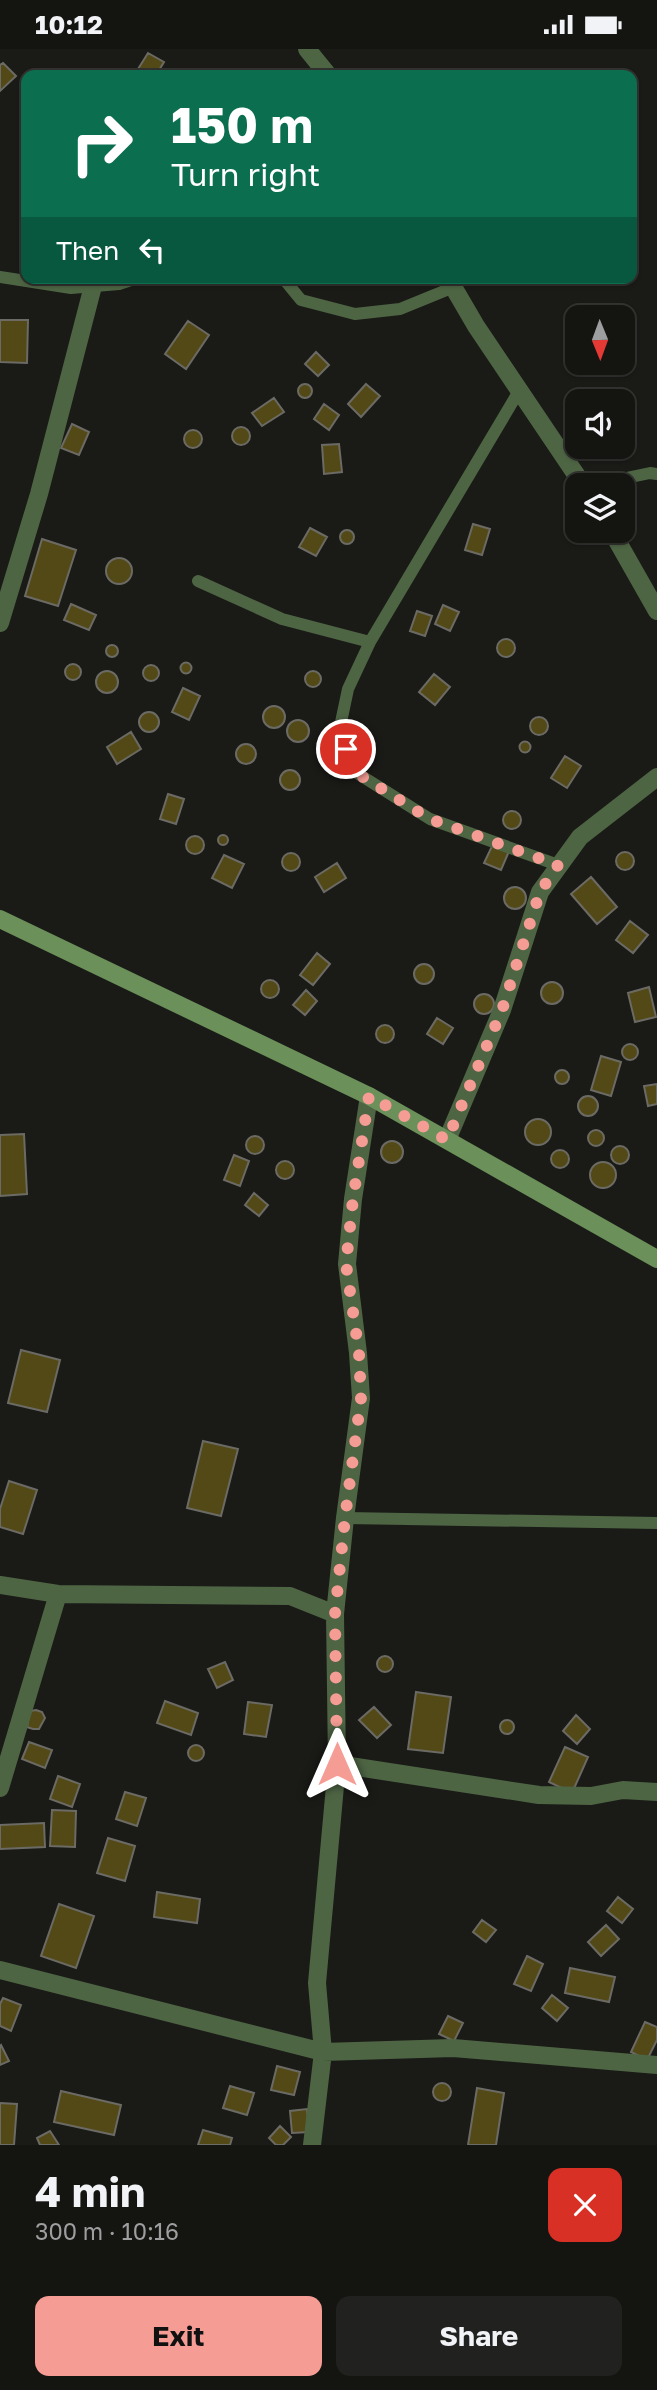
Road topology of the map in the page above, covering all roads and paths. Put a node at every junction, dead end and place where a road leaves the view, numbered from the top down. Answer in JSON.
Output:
{"nodes":[{"id":1,"x":307,"y":49,"type":"edge"},
{"id":2,"x":324,"y":70,"type":"edge"},
{"id":3,"x":0,"y":277,"type":"edge"},
{"id":4,"x":21,"y":280,"type":"edge"},
{"id":5,"x":45,"y":284,"type":"edge"},
{"id":6,"x":121,"y":284,"type":"edge"},
{"id":7,"x":288,"y":284,"type":"edge"},
{"id":8,"x":449,"y":284,"type":"edge"},
{"id":9,"x":452,"y":284,"type":"edge"},
{"id":10,"x":93,"y":286,"type":"junction"},
{"id":11,"x":519,"y":391,"type":"junction"},
{"id":12,"x":575,"y":473,"type":"edge"},
{"id":13,"x":657,"y":474,"type":"edge"},
{"id":14,"x":635,"y":476,"type":"edge"},
{"id":15,"x":618,"y":543,"type":"edge"},
{"id":16,"x":198,"y":581,"type":"dead end"},
{"id":17,"x":657,"y":611,"type":"edge"},
{"id":18,"x":0,"y":623,"type":"edge"},
{"id":19,"x":370,"y":642,"type":"junction"},
{"id":20,"x":657,"y":777,"type":"edge"},
{"id":21,"x":558,"y":865,"type":"junction"},
{"id":22,"x":0,"y":919,"type":"edge"},
{"id":23,"x":369,"y":1096,"type":"junction"},
{"id":24,"x":447,"y":1140,"type":"junction"},
{"id":25,"x":657,"y":1259,"type":"edge"},
{"id":26,"x":345,"y":1518,"type":"junction"},
{"id":27,"x":657,"y":1523,"type":"edge"},
{"id":28,"x":0,"y":1585,"type":"edge"},
{"id":29,"x":58,"y":1594,"type":"junction"},
{"id":30,"x":335,"y":1614,"type":"junction"},
{"id":31,"x":337,"y":1764,"type":"junction"},
{"id":32,"x":0,"y":1788,"type":"edge"},
{"id":33,"x":657,"y":1792,"type":"edge"},
{"id":34,"x":0,"y":1970,"type":"edge"},
{"id":35,"x":323,"y":2052,"type":"junction"},
{"id":36,"x":657,"y":2065,"type":"edge"},
{"id":37,"x":312,"y":2145,"type":"edge"}],
"edges":[{"from":1,"to":2,"type":"street"},
{"from":3,"to":4,"type":"lane"},
{"from":5,"to":10,"type":"lane"},
{"from":6,"to":10,"type":"lane"},
{"from":7,"to":8,"type":"lane"},
{"from":9,"to":11,"type":"street"},
{"from":10,"to":18,"type":"street"},
{"from":11,"to":12,"type":"street"},
{"from":11,"to":19,"type":"lane"},
{"from":13,"to":14,"type":"lane"},
{"from":15,"to":17,"type":"street"},
{"from":16,"to":19,"type":"lane"},
{"from":19,"to":21,"type":"lane"},
{"from":20,"to":21,"type":"street"},
{"from":21,"to":24,"type":"street"},
{"from":22,"to":23,"type":"street"},
{"from":23,"to":24,"type":"street"},
{"from":23,"to":26,"type":"street"},
{"from":24,"to":25,"type":"street"},
{"from":26,"to":27,"type":"lane"},
{"from":26,"to":30,"type":"street"},
{"from":28,"to":29,"type":"street"},
{"from":29,"to":30,"type":"street"},
{"from":29,"to":32,"type":"street"},
{"from":30,"to":31,"type":"street"},
{"from":31,"to":33,"type":"street"},
{"from":31,"to":35,"type":"street"},
{"from":34,"to":35,"type":"street"},
{"from":35,"to":36,"type":"street"},
{"from":35,"to":37,"type":"street"}]}
